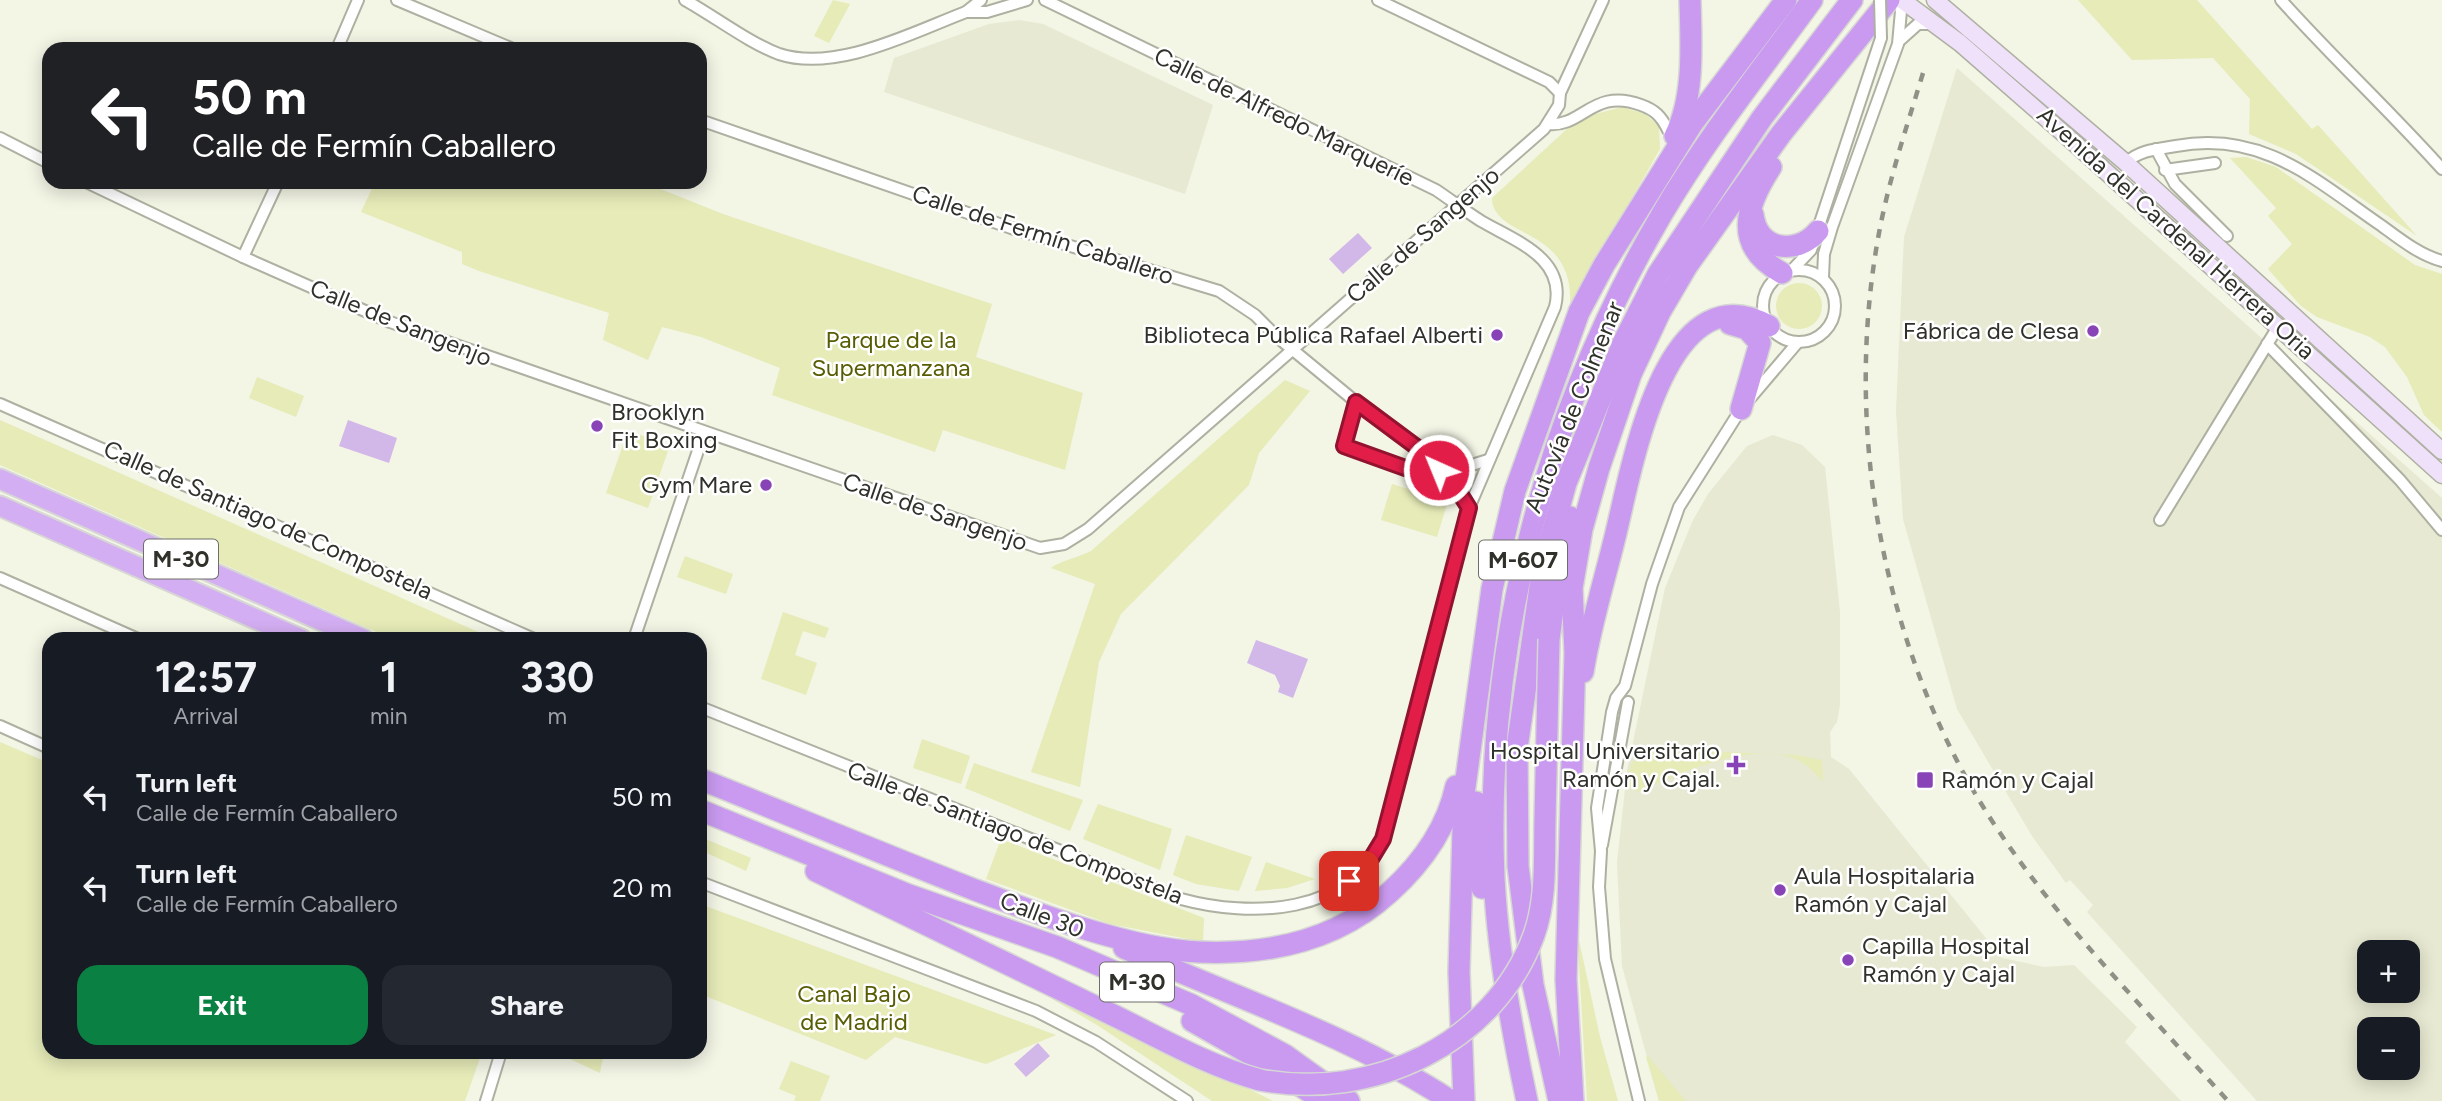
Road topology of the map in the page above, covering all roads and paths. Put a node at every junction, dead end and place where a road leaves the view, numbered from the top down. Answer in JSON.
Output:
{"nodes":[{"id":1,"x":358,"y":0,"type":"edge"},
{"id":2,"x":397,"y":0,"type":"edge"},
{"id":3,"x":685,"y":0,"type":"edge"},
{"id":4,"x":981,"y":0,"type":"edge"},
{"id":5,"x":1027,"y":0,"type":"edge"},
{"id":6,"x":1045,"y":0,"type":"edge"},
{"id":7,"x":1378,"y":0,"type":"edge"},
{"id":8,"x":1603,"y":0,"type":"edge"},
{"id":9,"x":1690,"y":0,"type":"edge"},
{"id":10,"x":1786,"y":0,"type":"edge"},
{"id":11,"x":1805,"y":0,"type":"edge"},
{"id":12,"x":1812,"y":0,"type":"edge"},
{"id":13,"x":1852,"y":0,"type":"edge"},
{"id":14,"x":1880,"y":0,"type":"edge"},
{"id":15,"x":1889,"y":0,"type":"edge"},
{"id":16,"x":1902,"y":0,"type":"edge"},
{"id":17,"x":1935,"y":0,"type":"edge"},
{"id":18,"x":2281,"y":0,"type":"edge"},
{"id":19,"x":1060,"y":4,"type":"edge"},
{"id":20,"x":967,"y":12,"type":"junction"},
{"id":21,"x":1939,"y":27,"type":"junction"},
{"id":22,"x":340,"y":42,"type":"edge"},
{"id":23,"x":496,"y":42,"type":"edge"},
{"id":24,"x":1898,"y":44,"type":"junction"},
{"id":25,"x":1836,"y":68,"type":"junction"},
{"id":26,"x":1560,"y":93,"type":"junction"},
{"id":27,"x":707,"y":122,"type":"edge"},
{"id":28,"x":1548,"y":124,"type":"junction"},
{"id":29,"x":1668,"y":130,"type":"dead end"},
{"id":30,"x":0,"y":138,"type":"edge"},
{"id":31,"x":2156,"y":149,"type":"junction"},
{"id":32,"x":42,"y":159,"type":"edge"},
{"id":33,"x":2126,"y":163,"type":"junction"},
{"id":34,"x":2215,"y":163,"type":"dead end"},
{"id":35,"x":2442,"y":169,"type":"edge"},
{"id":36,"x":2165,"y":170,"type":"junction"},
{"id":37,"x":101,"y":189,"type":"edge"},
{"id":38,"x":275,"y":189,"type":"edge"},
{"id":39,"x":1458,"y":205,"type":"junction"},
{"id":40,"x":1752,"y":206,"type":"junction"},
{"id":41,"x":1818,"y":231,"type":"junction"},
{"id":42,"x":2227,"y":236,"type":"dead end"},
{"id":43,"x":243,"y":257,"type":"junction"},
{"id":44,"x":2442,"y":261,"type":"edge"},
{"id":45,"x":1604,"y":265,"type":"junction"},
{"id":46,"x":1788,"y":271,"type":"junction"},
{"id":47,"x":1823,"y":277,"type":"junction"},
{"id":48,"x":1711,"y":321,"type":"junction"},
{"id":49,"x":2278,"y":325,"type":"junction"},
{"id":50,"x":1770,"y":327,"type":"junction"},
{"id":51,"x":1569,"y":342,"type":"junction"},
{"id":52,"x":1798,"y":342,"type":"junction"},
{"id":53,"x":2267,"y":344,"type":"junction"},
{"id":54,"x":1292,"y":349,"type":"junction"},
{"id":55,"x":1356,"y":402,"type":"junction"},
{"id":56,"x":0,"y":404,"type":"edge"},
{"id":57,"x":1741,"y":409,"type":"junction"},
{"id":58,"x":1590,"y":424,"type":"junction"},
{"id":59,"x":704,"y":433,"type":"junction"},
{"id":60,"x":2442,"y":451,"type":"edge"},
{"id":61,"x":1488,"y":460,"type":"junction"},
{"id":62,"x":1438,"y":463,"type":"junction"},
{"id":63,"x":2442,"y":475,"type":"edge"},
{"id":64,"x":0,"y":479,"type":"edge"},
{"id":65,"x":1435,"y":479,"type":"junction"},
{"id":66,"x":0,"y":506,"type":"edge"},
{"id":67,"x":1469,"y":508,"type":"junction"},
{"id":68,"x":2160,"y":520,"type":"dead end"},
{"id":69,"x":2442,"y":530,"type":"edge"},
{"id":70,"x":0,"y":578,"type":"edge"},
{"id":71,"x":122,"y":632,"type":"edge"},
{"id":72,"x":285,"y":632,"type":"edge"},
{"id":73,"x":347,"y":632,"type":"edge"},
{"id":74,"x":518,"y":632,"type":"edge"},
{"id":75,"x":636,"y":632,"type":"edge"},
{"id":76,"x":1480,"y":663,"type":"junction"},
{"id":77,"x":1628,"y":702,"type":"dead end"},
{"id":78,"x":707,"y":710,"type":"edge"},
{"id":79,"x":0,"y":726,"type":"edge"},
{"id":80,"x":1574,"y":736,"type":"junction"},
{"id":81,"x":42,"y":745,"type":"edge"},
{"id":82,"x":707,"y":782,"type":"edge"},
{"id":83,"x":707,"y":813,"type":"edge"},
{"id":84,"x":707,"y":822,"type":"edge"},
{"id":85,"x":1601,"y":851,"type":"junction"},
{"id":86,"x":707,"y":885,"type":"edge"},
{"id":87,"x":1336,"y":890,"type":"joint"},
{"id":88,"x":909,"y":895,"type":"junction"},
{"id":89,"x":1042,"y":916,"type":"junction"},
{"id":90,"x":1510,"y":1020,"type":"junction"},
{"id":91,"x":499,"y":1059,"type":"edge"},
{"id":92,"x":486,"y":1101,"type":"edge"},
{"id":93,"x":1187,"y":1101,"type":"edge"},
{"id":94,"x":1323,"y":1101,"type":"edge"},
{"id":95,"x":1349,"y":1101,"type":"edge"},
{"id":96,"x":1451,"y":1101,"type":"edge"},
{"id":97,"x":1464,"y":1101,"type":"edge"},
{"id":98,"x":1527,"y":1101,"type":"edge"},
{"id":99,"x":1559,"y":1101,"type":"edge"},
{"id":100,"x":1573,"y":1101,"type":"edge"},
{"id":101,"x":1639,"y":1101,"type":"edge"}],
"edges":[{"from":1,"to":22,"type":"street"},
{"from":2,"to":23,"type":"street"},
{"from":3,"to":20,"type":"street"},
{"from":4,"to":20,"type":"street"},
{"from":5,"to":20,"type":"street"},
{"from":6,"to":19,"type":"street","name":"Calle de Alfredo Marqueríe"},
{"from":7,"to":26,"type":"street"},
{"from":8,"to":26,"type":"street","name":"Calle de Sangenjo"},
{"from":9,"to":45,"type":"highway"},
{"from":10,"to":45,"type":"highway"},
{"from":11,"to":51,"type":"highway"},
{"from":12,"to":90,"type":"highway","name":"Autovía de Colmenar","number":"M-607"},
{"from":13,"to":58,"type":"highway","name":"Autovía de Colmenar","number":"M-607"},
{"from":14,"to":41,"type":"street","bridge":true},
{"from":15,"to":25,"type":"highway","number":"M-607"},
{"from":16,"to":21,"type":"main road","name":"Avenida del Cardenal Herrera Oria"},
{"from":16,"to":24,"type":"street"},
{"from":17,"to":33,"type":"main road","name":"Avenida del Cardenal Herrera Oria"},
{"from":18,"to":35,"type":"street"},
{"from":19,"to":39,"type":"street","name":"Calle de Alfredo Marqueríe"},
{"from":21,"to":24,"type":"street"},
{"from":21,"to":49,"type":"main road","name":"Avenida del Cardenal Herrera Oria"},
{"from":24,"to":47,"type":"street"},
{"from":25,"to":40,"type":"highway"},
{"from":25,"to":80,"type":"highway","number":"M-607"},
{"from":26,"to":28,"type":"street","name":"Calle de Sangenjo"},
{"from":27,"to":54,"type":"street","name":"Calle de Fermín Caballero"},
{"from":28,"to":29,"type":"street"},
{"from":28,"to":39,"type":"street","name":"Calle de Sangenjo"},
{"from":30,"to":32,"type":"street"},
{"from":31,"to":33,"type":"street"},
{"from":31,"to":36,"type":"street"},
{"from":31,"to":44,"type":"street"},
{"from":33,"to":60,"type":"main road","name":"Avenida del Cardenal Herrera Oria"},
{"from":34,"to":36,"type":"street"},
{"from":36,"to":42,"type":"street"},
{"from":37,"to":43,"type":"street","name":"Calle de Sangenjo"},
{"from":38,"to":43,"type":"street"},
{"from":39,"to":54,"type":"street","name":"Calle de Sangenjo"},
{"from":39,"to":61,"type":"street","name":"Calle de Alfredo Marqueríe"},
{"from":40,"to":41,"type":"highway"},
{"from":40,"to":46,"type":"highway"},
{"from":41,"to":46,"type":"street"},
{"from":43,"to":59,"type":"street","name":"Calle de Sangenjo"},
{"from":45,"to":51,"type":"highway"},
{"from":46,"to":47,"type":"street"},
{"from":46,"to":50,"type":"street"},
{"from":47,"to":52,"type":"street"},
{"from":48,"to":50,"type":"highway"},
{"from":48,"to":57,"type":"highway"},
{"from":48,"to":80,"type":"highway"},
{"from":49,"to":53,"type":"street"},
{"from":49,"to":63,"type":"main road","name":"Avenida del Cardenal Herrera Oria"},
{"from":50,"to":52,"type":"street"},
{"from":50,"to":57,"type":"street"},
{"from":51,"to":76,"type":"highway"},
{"from":52,"to":57,"type":"street"},
{"from":53,"to":68,"type":"street"},
{"from":53,"to":69,"type":"street","name":"Avenida del Cardenal Herrera Oria"},
{"from":54,"to":55,"type":"street","name":"Calle de Fermín Caballero"},
{"from":54,"to":59,"type":"street","name":"Calle de Sangenjo"},
{"from":55,"to":62,"type":"street","name":"Calle de Fermín Caballero"},
{"from":55,"to":65,"type":"street"},
{"from":56,"to":74,"type":"street","name":"Calle de Santiago de Compostela"},
{"from":57,"to":85,"type":"street"},
{"from":58,"to":84,"type":"highway","bridge":true},
{"from":58,"to":99,"type":"highway","name":"Autovía de Colmenar","number":"M-607"},
{"from":59,"to":75,"type":"street"},
{"from":61,"to":62,"type":"street"},
{"from":61,"to":67,"type":"street","name":"Calle de Alfredo Marqueríe"},
{"from":62,"to":65,"type":"street"},
{"from":64,"to":73,"type":"highway","number":"M-30"},
{"from":65,"to":67,"type":"street"},
{"from":66,"to":72,"type":"highway","number":"M-30"},
{"from":67,"to":87,"type":"street","name":"Calle de Alfredo Marqueríe"},
{"from":70,"to":71,"type":"street"},
{"from":76,"to":89,"type":"highway"},
{"from":76,"to":90,"type":"highway"},
{"from":76,"to":97,"type":"highway"},
{"from":77,"to":85,"type":"street"},
{"from":78,"to":87,"type":"street","name":"Calle de Santiago de Compostela"},
{"from":79,"to":81,"type":"street"},
{"from":80,"to":100,"type":"highway"},
{"from":82,"to":89,"type":"highway","number":"M-30"},
{"from":83,"to":88,"type":"highway","name":"Calle 30","number":"M-30"},
{"from":85,"to":101,"type":"street"},
{"from":86,"to":93,"type":"street"},
{"from":88,"to":94,"type":"highway"},
{"from":88,"to":95,"type":"highway","name":"Calle 30","number":"M-30"},
{"from":89,"to":96,"type":"highway","name":"Calle 30","number":"M-30"},
{"from":90,"to":98,"type":"highway","name":"Autovía de Colmenar","number":"M-607"},
{"from":91,"to":92,"type":"street"}]}
